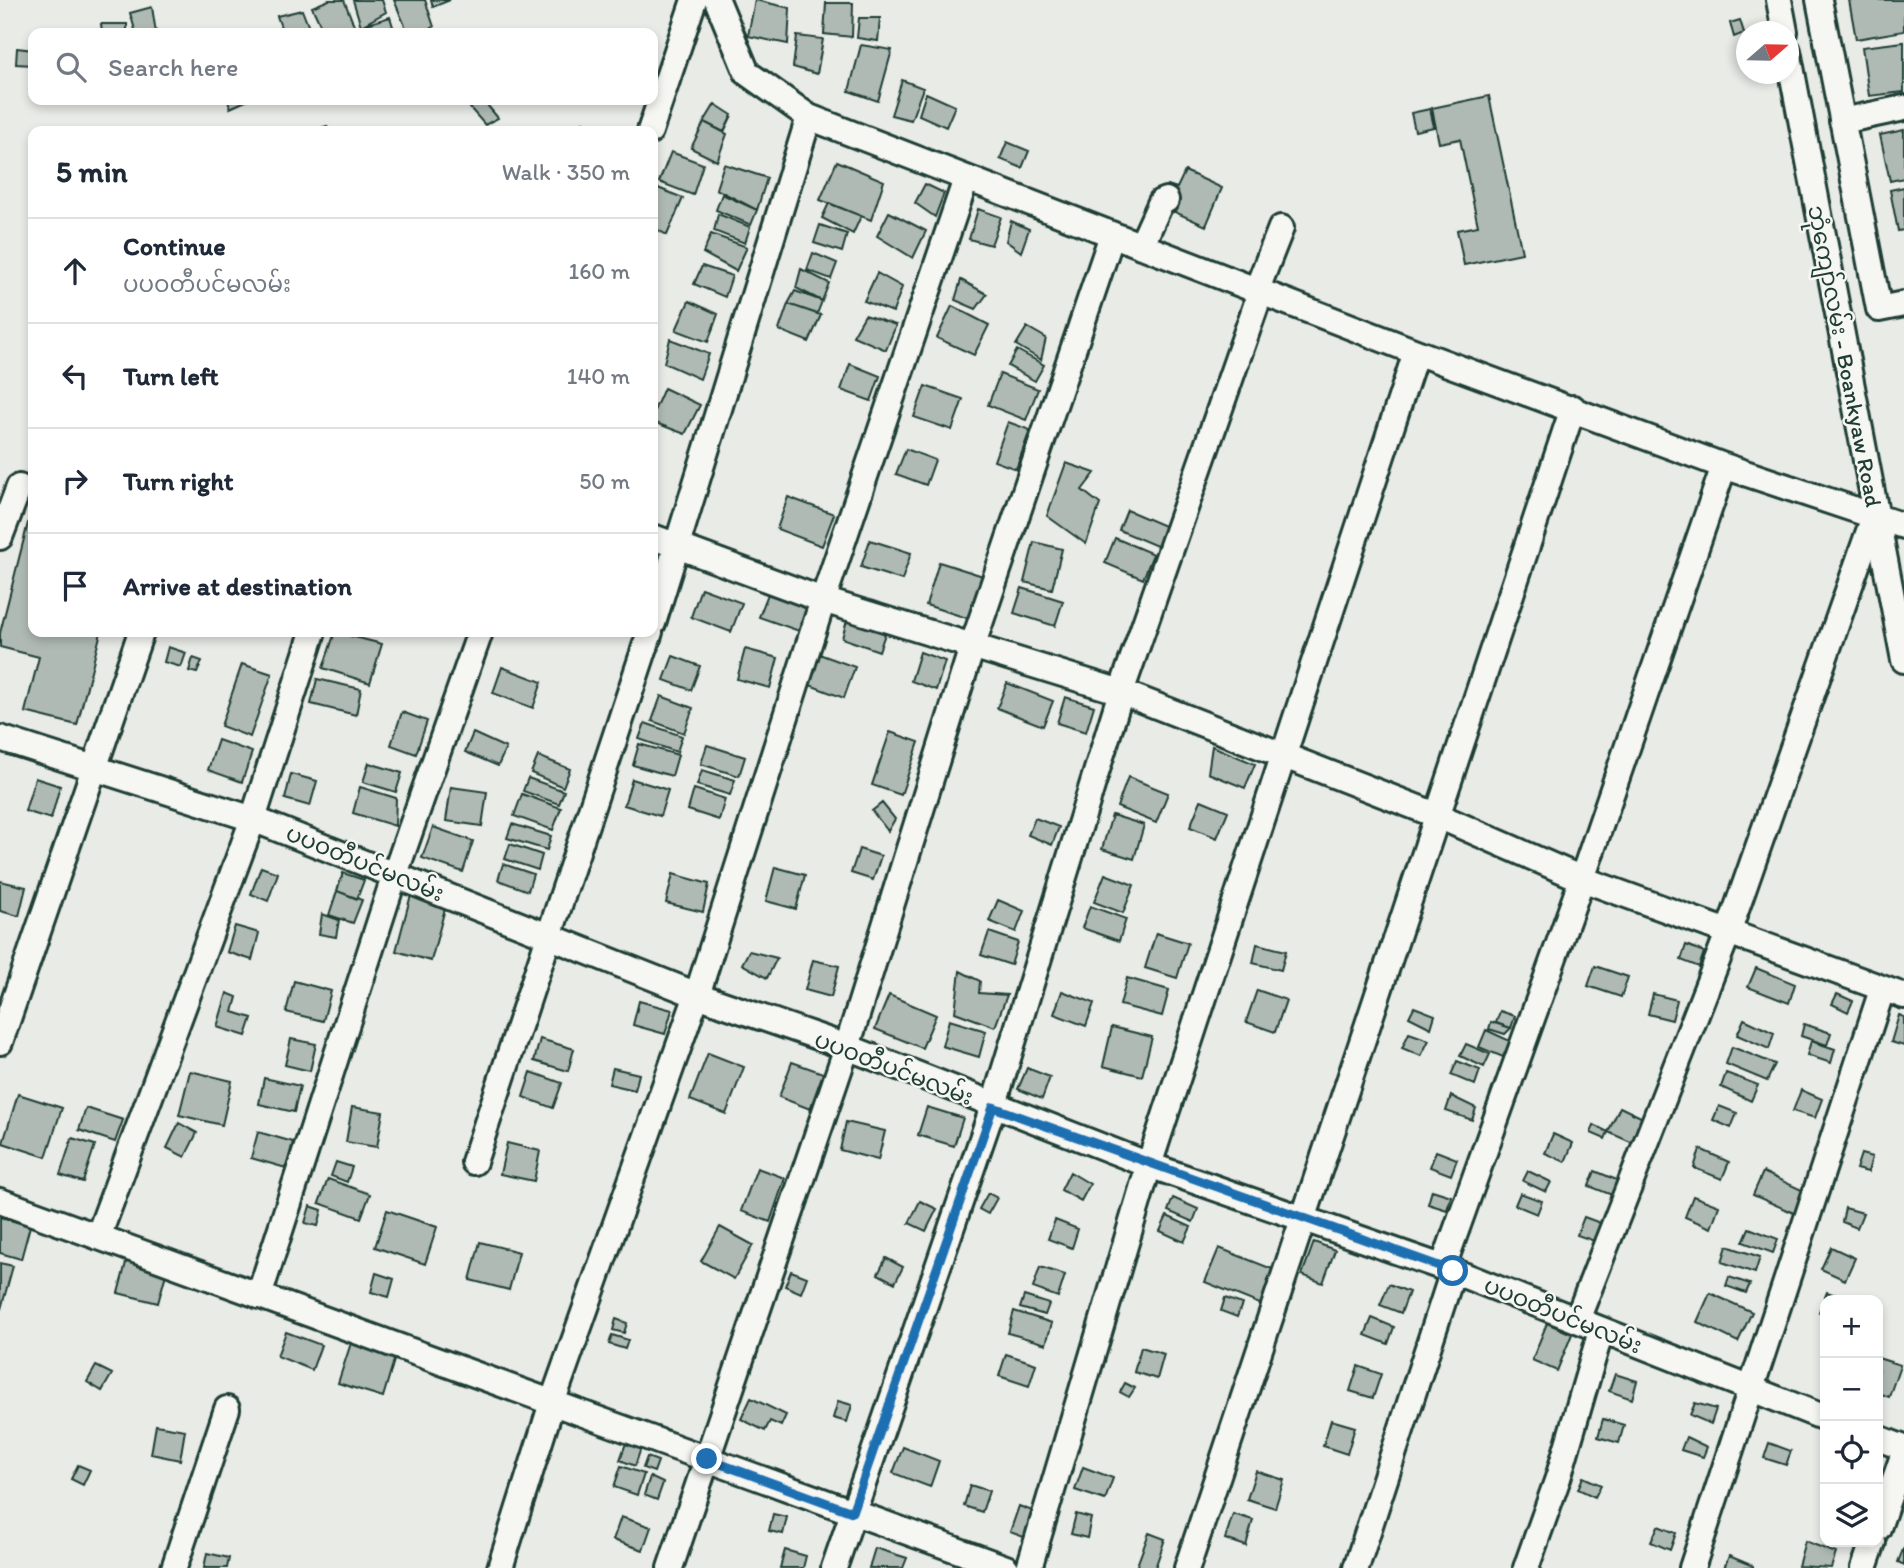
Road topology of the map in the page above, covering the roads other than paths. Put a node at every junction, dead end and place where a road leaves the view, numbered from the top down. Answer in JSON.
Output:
{"nodes":[{"id":1,"x":694,"y":0,"type":"edge"},
{"id":2,"x":717,"y":0,"type":"edge"},
{"id":3,"x":1779,"y":0,"type":"edge"},
{"id":4,"x":1819,"y":0,"type":"edge"},
{"id":5,"x":1783,"y":21,"type":"edge"},
{"id":6,"x":1794,"y":84,"type":"edge"},
{"id":7,"x":1904,"y":108,"type":"edge"},
{"id":8,"x":809,"y":117,"type":"junction"},
{"id":9,"x":1842,"y":121,"type":"junction"},
{"id":10,"x":652,"y":126,"type":"edge"},
{"id":11,"x":966,"y":178,"type":"junction"},
{"id":12,"x":1166,"y":200,"type":"dead end"},
{"id":13,"x":1281,"y":228,"type":"dead end"},
{"id":14,"x":1112,"y":235,"type":"junction"},
{"id":15,"x":1142,"y":246,"type":"junction"},
{"id":16,"x":1259,"y":290,"type":"junction"},
{"id":17,"x":1904,"y":304,"type":"edge"},
{"id":18,"x":1879,"y":309,"type":"junction"},
{"id":19,"x":1838,"y":316,"type":"junction"},
{"id":20,"x":1416,"y":352,"type":"junction"},
{"id":21,"x":1573,"y":408,"type":"junction"},
{"id":22,"x":1724,"y":466,"type":"junction"},
{"id":23,"x":19,"y":487,"type":"dead end"},
{"id":24,"x":1875,"y":514,"type":"junction"},
{"id":25,"x":1904,"y":526,"type":"edge"},
{"id":26,"x":0,"y":537,"type":"edge"},
{"id":27,"x":658,"y":539,"type":"edge"},
{"id":28,"x":678,"y":547,"type":"junction"},
{"id":29,"x":823,"y":600,"type":"junction"},
{"id":30,"x":658,"y":608,"type":"edge"},
{"id":31,"x":139,"y":637,"type":"edge"},
{"id":32,"x":311,"y":637,"type":"edge"},
{"id":33,"x":478,"y":637,"type":"edge"},
{"id":34,"x":648,"y":637,"type":"edge"},
{"id":35,"x":972,"y":647,"type":"junction"},
{"id":36,"x":1904,"y":660,"type":"edge"},
{"id":37,"x":1121,"y":692,"type":"junction"},
{"id":38,"x":0,"y":738,"type":"edge"},
{"id":39,"x":1285,"y":756,"type":"junction"},
{"id":40,"x":93,"y":769,"type":"junction"},
{"id":41,"x":1436,"y":815,"type":"junction"},
{"id":42,"x":253,"y":819,"type":"junction"},
{"id":43,"x":395,"y":874,"type":"junction"},
{"id":44,"x":1582,"y":879,"type":"junction"},
{"id":45,"x":1728,"y":933,"type":"junction"},
{"id":46,"x":549,"y":938,"type":"junction"},
{"id":47,"x":1893,"y":993,"type":"edge"},
{"id":48,"x":697,"y":996,"type":"junction"},
{"id":49,"x":0,"y":1042,"type":"edge"},
{"id":50,"x":847,"y":1048,"type":"junction"},
{"id":51,"x":993,"y":1107,"type":"junction"},
{"id":52,"x":474,"y":1163,"type":"dead end"},
{"id":53,"x":1149,"y":1165,"type":"junction"},
{"id":54,"x":0,"y":1201,"type":"edge"},
{"id":55,"x":1303,"y":1219,"type":"junction"},
{"id":56,"x":98,"y":1237,"type":"junction"},
{"id":57,"x":1448,"y":1269,"type":"junction"},
{"id":58,"x":259,"y":1296,"type":"junction"},
{"id":59,"x":1577,"y":1320,"type":"junction"},
{"id":60,"x":1601,"y":1331,"type":"junction"},
{"id":61,"x":1749,"y":1390,"type":"junction"},
{"id":62,"x":552,"y":1402,"type":"junction"},
{"id":63,"x":227,"y":1409,"type":"dead end"},
{"id":64,"x":1820,"y":1416,"type":"edge"},
{"id":65,"x":1883,"y":1440,"type":"edge"},
{"id":66,"x":1904,"y":1448,"type":"edge"},
{"id":67,"x":1904,"y":1453,"type":"edge"},
{"id":68,"x":707,"y":1459,"type":"junction"},
{"id":69,"x":852,"y":1512,"type":"junction"},
{"id":70,"x":1883,"y":1514,"type":"edge"},
{"id":71,"x":1871,"y":1547,"type":"edge"},
{"id":72,"x":174,"y":1568,"type":"edge"},
{"id":73,"x":500,"y":1568,"type":"edge"},
{"id":74,"x":670,"y":1568,"type":"edge"},
{"id":75,"x":834,"y":1568,"type":"edge"},
{"id":76,"x":1006,"y":1568,"type":"edge"},
{"id":77,"x":1029,"y":1568,"type":"edge"},
{"id":78,"x":1187,"y":1568,"type":"edge"},
{"id":79,"x":1356,"y":1568,"type":"edge"},
{"id":80,"x":1526,"y":1568,"type":"edge"},
{"id":81,"x":1692,"y":1568,"type":"edge"},
{"id":82,"x":1864,"y":1568,"type":"edge"}],
"edges":[{"from":1,"to":10,"type":"street"},
{"from":2,"to":8,"type":"street"},
{"from":3,"to":5,"type":"street"},
{"from":4,"to":9,"type":"street"},
{"from":6,"to":19,"type":"street","name":"ဘုံကျော်လမ်း - Boankyaw Road"},
{"from":7,"to":9,"type":"street"},
{"from":8,"to":11,"type":"street"},
{"from":8,"to":28,"type":"street"},
{"from":9,"to":18,"type":"street"},
{"from":11,"to":14,"type":"street"},
{"from":11,"to":29,"type":"street"},
{"from":12,"to":15,"type":"street"},
{"from":13,"to":16,"type":"street"},
{"from":14,"to":15,"type":"street"},
{"from":14,"to":35,"type":"street"},
{"from":15,"to":16,"type":"street"},
{"from":16,"to":20,"type":"street"},
{"from":16,"to":37,"type":"street"},
{"from":17,"to":18,"type":"street"},
{"from":18,"to":19,"type":"street"},
{"from":19,"to":24,"type":"street","name":"ဘုံကျော်လမ်း - Boankyaw Road"},
{"from":20,"to":21,"type":"street"},
{"from":20,"to":39,"type":"street"},
{"from":21,"to":22,"type":"street"},
{"from":21,"to":41,"type":"street"},
{"from":22,"to":24,"type":"street"},
{"from":22,"to":44,"type":"street"},
{"from":23,"to":26,"type":"street"},
{"from":24,"to":25,"type":"street"},
{"from":24,"to":36,"type":"street","name":"ဘုံကျော်လမ်း - Boankyaw Road"},
{"from":24,"to":45,"type":"street"},
{"from":27,"to":28,"type":"street"},
{"from":28,"to":29,"type":"street"},
{"from":28,"to":30,"type":"street"},
{"from":29,"to":35,"type":"street"},
{"from":29,"to":48,"type":"street"},
{"from":31,"to":40,"type":"street"},
{"from":32,"to":42,"type":"street"},
{"from":33,"to":43,"type":"street"},
{"from":34,"to":46,"type":"street"},
{"from":35,"to":37,"type":"street"},
{"from":35,"to":50,"type":"street"},
{"from":37,"to":39,"type":"street"},
{"from":37,"to":51,"type":"street"},
{"from":38,"to":40,"type":"street","name":"ပပဝတီပင်မလမ်း"},
{"from":39,"to":41,"type":"street"},
{"from":39,"to":53,"type":"street"},
{"from":40,"to":42,"type":"street","name":"ပပဝတီပင်မလမ်း"},
{"from":40,"to":49,"type":"street"},
{"from":41,"to":44,"type":"street"},
{"from":41,"to":55,"type":"street"},
{"from":42,"to":43,"type":"street","name":"ပပဝတီပင်မလမ်း"},
{"from":42,"to":56,"type":"street"},
{"from":43,"to":46,"type":"street","name":"ပပဝတီပင်မလမ်း"},
{"from":43,"to":58,"type":"street"},
{"from":44,"to":45,"type":"street"},
{"from":44,"to":57,"type":"street"},
{"from":45,"to":47,"type":"street"},
{"from":45,"to":59,"type":"street"},
{"from":46,"to":48,"type":"street","name":"ပပဝတီပင်မလမ်း"},
{"from":46,"to":52,"type":"street"},
{"from":47,"to":61,"type":"street"},
{"from":48,"to":50,"type":"street","name":"ပပဝတီပင်မလမ်း"},
{"from":48,"to":62,"type":"street"},
{"from":50,"to":51,"type":"street","name":"ပပဝတီပင်မလမ်း"},
{"from":50,"to":68,"type":"street"},
{"from":51,"to":53,"type":"street","name":"ပပဝတီပင်မလမ်း"},
{"from":51,"to":69,"type":"street"},
{"from":53,"to":55,"type":"street","name":"ပပဝတီပင်မလမ်း"},
{"from":53,"to":77,"type":"street"},
{"from":54,"to":56,"type":"street"},
{"from":55,"to":57,"type":"street","name":"ပပဝတီပင်မလမ်း"},
{"from":55,"to":78,"type":"street"},
{"from":56,"to":58,"type":"street"},
{"from":57,"to":59,"type":"street","name":"ပပဝတီပင်မလမ်း"},
{"from":57,"to":79,"type":"street"},
{"from":58,"to":62,"type":"street"},
{"from":59,"to":60,"type":"street","name":"ပပဝတီပင်မလမ်း"},
{"from":60,"to":61,"type":"street","name":"ပပဝတီပင်မလမ်း"},
{"from":60,"to":80,"type":"street"},
{"from":61,"to":64,"type":"street","name":"ပပဝတီပင်မလမ်း"},
{"from":61,"to":81,"type":"street"},
{"from":62,"to":68,"type":"street"},
{"from":62,"to":73,"type":"street"},
{"from":63,"to":72,"type":"street"},
{"from":65,"to":66,"type":"street"},
{"from":67,"to":70,"type":"street"},
{"from":68,"to":69,"type":"street"},
{"from":68,"to":74,"type":"street"},
{"from":69,"to":75,"type":"street"},
{"from":69,"to":76,"type":"street"},
{"from":71,"to":82,"type":"street"}]}
